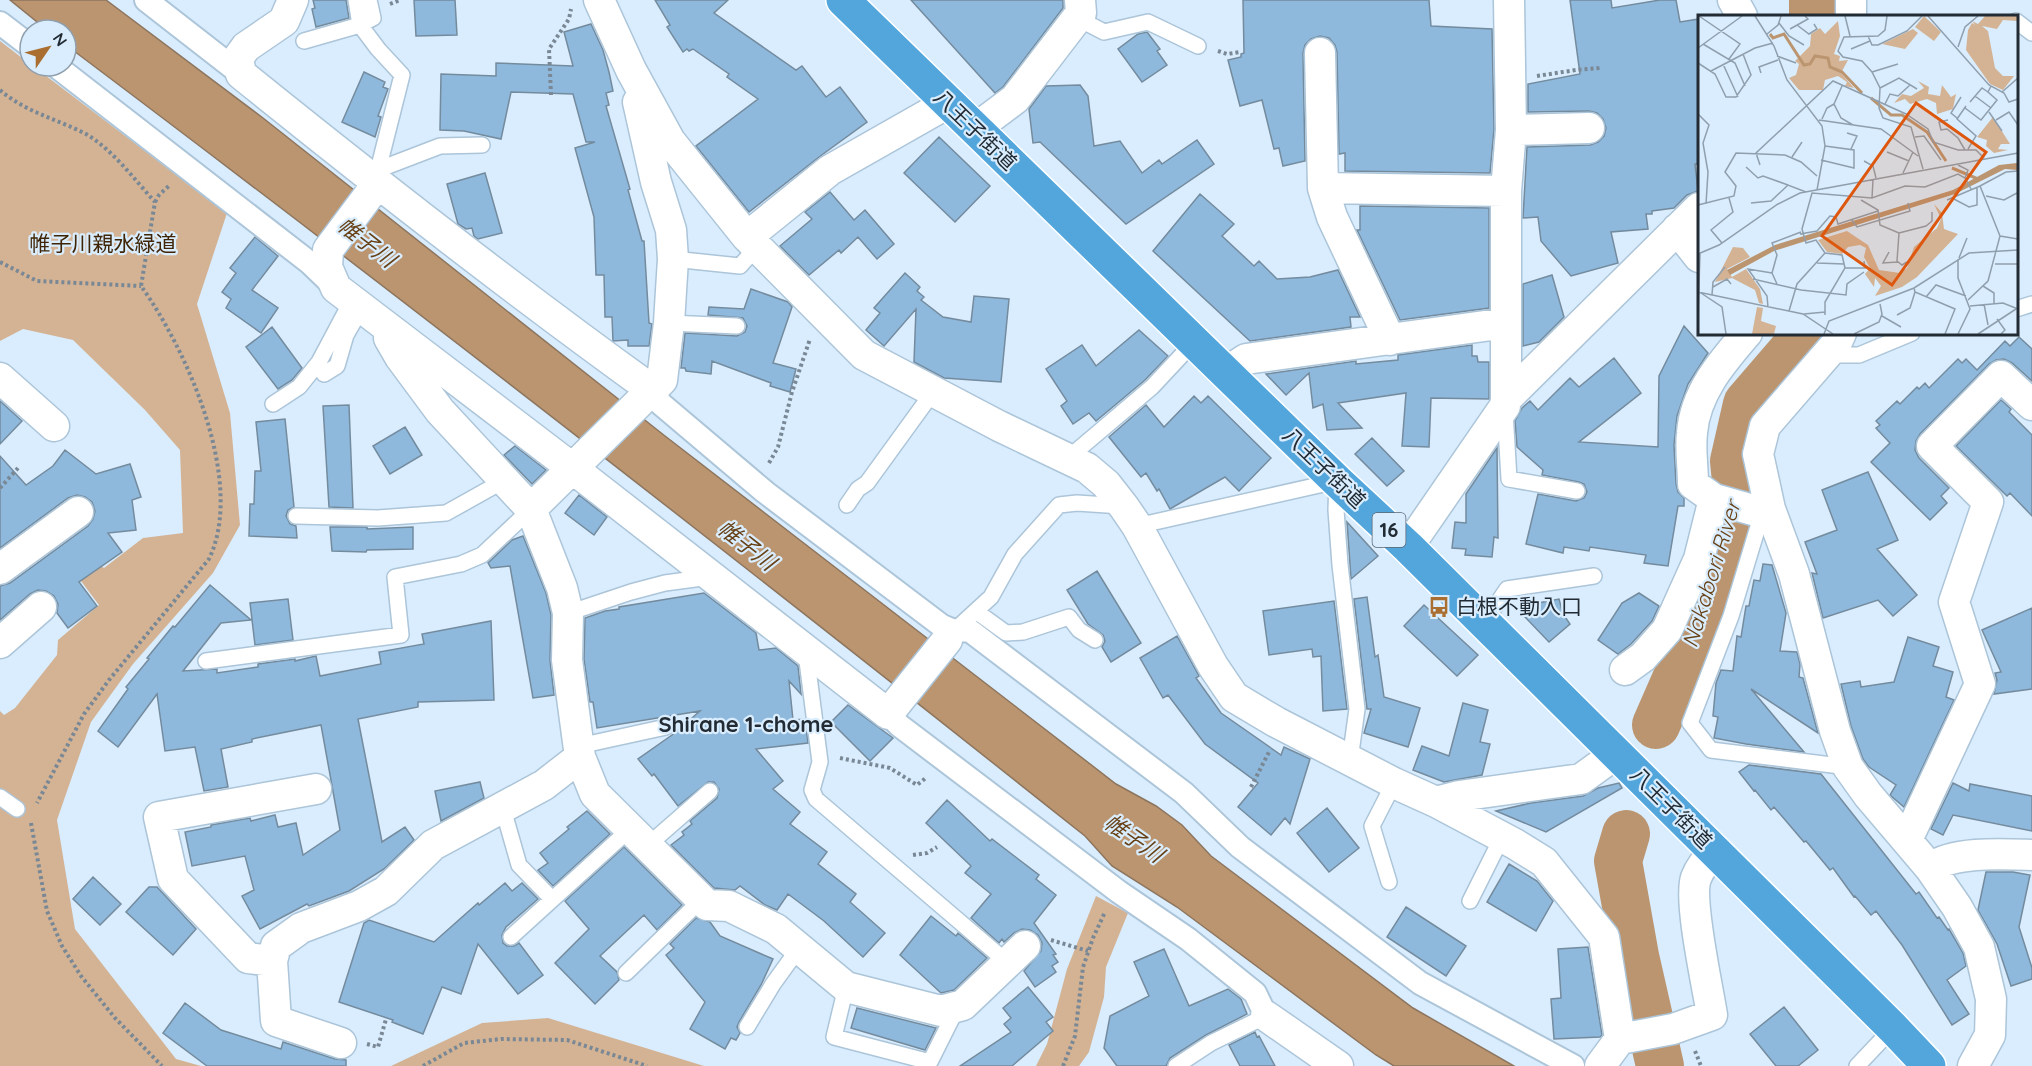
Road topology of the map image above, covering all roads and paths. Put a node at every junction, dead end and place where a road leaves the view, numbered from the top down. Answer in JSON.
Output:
{"nodes":[{"id":1,"x":146,"y":0,"type":"edge"},
{"id":2,"x":293,"y":0,"type":"edge"},
{"id":3,"x":356,"y":0,"type":"edge"},
{"id":4,"x":369,"y":0,"type":"edge"},
{"id":5,"x":573,"y":0,"type":"edge"},
{"id":6,"x":599,"y":0,"type":"edge"},
{"id":7,"x":843,"y":0,"type":"edge"},
{"id":8,"x":1509,"y":0,"type":"edge"},
{"id":9,"x":1733,"y":0,"type":"edge"},
{"id":10,"x":1078,"y":9,"type":"edge"},
{"id":11,"x":1741,"y":15,"type":"edge"},
{"id":12,"x":2017,"y":22,"type":"edge"},
{"id":13,"x":0,"y":23,"type":"edge"},
{"id":14,"x":360,"y":26,"type":"junction"},
{"id":15,"x":2032,"y":33,"type":"edge"},
{"id":16,"x":18,"y":37,"type":"edge"},
{"id":17,"x":304,"y":42,"type":"dead end"},
{"id":18,"x":1198,"y":46,"type":"dead end"},
{"id":19,"x":1320,"y":53,"type":"dead end"},
{"id":20,"x":1601,"y":68,"type":"dead end"},
{"id":21,"x":631,"y":70,"type":"junction"},
{"id":22,"x":241,"y":74,"type":"junction"},
{"id":23,"x":71,"y":78,"type":"edge"},
{"id":24,"x":1511,"y":81,"type":"junction"},
{"id":25,"x":0,"y":90,"type":"edge"},
{"id":26,"x":551,"y":94,"type":"dead end"},
{"id":27,"x":948,"y":103,"type":"junction"},
{"id":28,"x":1589,"y":128,"type":"dead end"},
{"id":29,"x":975,"y":129,"type":"junction"},
{"id":30,"x":1510,"y":130,"type":"junction"},
{"id":31,"x":482,"y":145,"type":"dead end"},
{"id":32,"x":376,"y":181,"type":"junction"},
{"id":33,"x":1323,"y":188,"type":"junction"},
{"id":34,"x":1506,"y":191,"type":"junction"},
{"id":35,"x":1698,"y":209,"type":"edge"},
{"id":36,"x":1677,"y":230,"type":"junction"},
{"id":37,"x":752,"y":242,"type":"junction"},
{"id":38,"x":1698,"y":256,"type":"edge"},
{"id":39,"x":673,"y":259,"type":"junction"},
{"id":40,"x":0,"y":262,"type":"edge"},
{"id":41,"x":141,"y":286,"type":"junction"},
{"id":42,"x":351,"y":296,"type":"junction"},
{"id":43,"x":2032,"y":304,"type":"edge"},
{"id":44,"x":2017,"y":309,"type":"edge"},
{"id":45,"x":819,"y":310,"type":"junction"},
{"id":46,"x":669,"y":323,"type":"junction"},
{"id":47,"x":1506,"y":323,"type":"junction"},
{"id":48,"x":737,"y":326,"type":"dead end"},
{"id":49,"x":1746,"y":334,"type":"edge"},
{"id":50,"x":1910,"y":334,"type":"edge"},
{"id":51,"x":1390,"y":340,"type":"junction"},
{"id":52,"x":1194,"y":342,"type":"junction"},
{"id":53,"x":1834,"y":344,"type":"edge"},
{"id":54,"x":1226,"y":372,"type":"junction"},
{"id":55,"x":324,"y":374,"type":"dead end"},
{"id":56,"x":0,"y":378,"type":"edge"},
{"id":57,"x":933,"y":392,"type":"junction"},
{"id":58,"x":649,"y":393,"type":"junction"},
{"id":59,"x":1506,"y":403,"type":"junction"},
{"id":60,"x":273,"y":404,"type":"dead end"},
{"id":61,"x":2032,"y":405,"type":"edge"},
{"id":62,"x":54,"y":426,"type":"dead end"},
{"id":63,"x":1067,"y":459,"type":"junction"},
{"id":64,"x":574,"y":466,"type":"junction"},
{"id":65,"x":766,"y":466,"type":"dead end"},
{"id":66,"x":18,"y":468,"type":"dead end"},
{"id":67,"x":505,"y":480,"type":"junction"},
{"id":68,"x":1337,"y":481,"type":"junction"},
{"id":69,"x":0,"y":488,"type":"edge"},
{"id":70,"x":1578,"y":491,"type":"dead end"},
{"id":71,"x":1714,"y":499,"type":"junction"},
{"id":72,"x":847,"y":505,"type":"dead end"},
{"id":73,"x":531,"y":509,"type":"junction"},
{"id":74,"x":78,"y":512,"type":"dead end"},
{"id":75,"x":1763,"y":514,"type":"junction"},
{"id":76,"x":296,"y":516,"type":"dead end"},
{"id":77,"x":1131,"y":516,"type":"junction"},
{"id":78,"x":1408,"y":547,"type":"junction"},
{"id":79,"x":0,"y":569,"type":"edge"},
{"id":80,"x":1594,"y":576,"type":"dead end"},
{"id":81,"x":712,"y":577,"type":"junction"},
{"id":82,"x":41,"y":607,"type":"dead end"},
{"id":83,"x":977,"y":612,"type":"junction"},
{"id":84,"x":568,"y":613,"type":"junction"},
{"id":85,"x":1484,"y":623,"type":"junction"},
{"id":86,"x":950,"y":636,"type":"junction"},
{"id":87,"x":1095,"y":640,"type":"dead end"},
{"id":88,"x":0,"y":643,"type":"edge"},
{"id":89,"x":806,"y":650,"type":"junction"},
{"id":90,"x":206,"y":661,"type":"dead end"},
{"id":91,"x":1625,"y":670,"type":"dead end"},
{"id":92,"x":892,"y":710,"type":"junction"},
{"id":93,"x":1281,"y":724,"type":"junction"},
{"id":94,"x":666,"y":728,"type":"dead end"},
{"id":95,"x":579,"y":752,"type":"junction"},
{"id":96,"x":1617,"y":753,"type":"junction"},
{"id":97,"x":819,"y":756,"type":"junction"},
{"id":98,"x":1350,"y":760,"type":"junction"},
{"id":99,"x":1848,"y":767,"type":"junction"},
{"id":100,"x":927,"y":777,"type":"dead end"},
{"id":101,"x":1394,"y":783,"type":"junction"},
{"id":102,"x":1251,"y":787,"type":"dead end"},
{"id":103,"x":316,"y":789,"type":"dead end"},
{"id":104,"x":710,"y":791,"type":"dead end"},
{"id":105,"x":0,"y":797,"type":"edge"},
{"id":106,"x":1436,"y":802,"type":"junction"},
{"id":107,"x":503,"y":808,"type":"junction"},
{"id":108,"x":17,"y":809,"type":"joint"},
{"id":109,"x":31,"y":818,"type":"junction"},
{"id":110,"x":638,"y":837,"type":"junction"},
{"id":111,"x":1502,"y":837,"type":"junction"},
{"id":112,"x":1907,"y":840,"type":"junction"},
{"id":113,"x":1715,"y":851,"type":"junction"},
{"id":114,"x":2032,"y":855,"type":"edge"},
{"id":115,"x":1930,"y":868,"type":"junction"},
{"id":116,"x":1389,"y":882,"type":"dead end"},
{"id":117,"x":1119,"y":892,"type":"junction"},
{"id":118,"x":552,"y":899,"type":"junction"},
{"id":119,"x":701,"y":900,"type":"junction"},
{"id":120,"x":1470,"y":901,"type":"dead end"},
{"id":121,"x":511,"y":937,"type":"dead end"},
{"id":122,"x":799,"y":948,"type":"junction"},
{"id":123,"x":1088,"y":951,"type":"junction"},
{"id":124,"x":1017,"y":955,"type":"junction"},
{"id":125,"x":272,"y":961,"type":"junction"},
{"id":126,"x":626,"y":973,"type":"dead end"},
{"id":127,"x":846,"y":987,"type":"junction"},
{"id":128,"x":958,"y":1006,"type":"junction"},
{"id":129,"x":1266,"y":1016,"type":"junction"},
{"id":130,"x":386,"y":1019,"type":"dead end"},
{"id":131,"x":747,"y":1027,"type":"dead end"},
{"id":132,"x":1893,"y":1028,"type":"junction"},
{"id":133,"x":1629,"y":1038,"type":"junction"},
{"id":134,"x":341,"y":1044,"type":"dead end"},
{"id":135,"x":378,"y":1047,"type":"dead end"},
{"id":136,"x":1323,"y":1062,"type":"edge"},
{"id":137,"x":162,"y":1066,"type":"edge"},
{"id":138,"x":423,"y":1066,"type":"edge"},
{"id":139,"x":646,"y":1066,"type":"edge"},
{"id":140,"x":1063,"y":1066,"type":"edge"},
{"id":141,"x":1176,"y":1066,"type":"edge"},
{"id":142,"x":1574,"y":1066,"type":"edge"},
{"id":143,"x":1600,"y":1066,"type":"edge"},
{"id":144,"x":1857,"y":1066,"type":"edge"},
{"id":145,"x":1929,"y":1066,"type":"edge"},
{"id":146,"x":1973,"y":1066,"type":"edge"}],
"edges":[{"from":1,"to":22,"type":"street"},
{"from":2,"to":22,"type":"street"},
{"from":3,"to":14,"type":"lane"},
{"from":4,"to":14,"type":"lane"},
{"from":5,"to":26,"type":"path"},
{"from":6,"to":21,"type":"street"},
{"from":7,"to":27,"type":"highway","name":"八王子街道","number":"16"},
{"from":8,"to":24,"type":"street"},
{"from":9,"to":11,"type":"street"},
{"from":10,"to":18,"type":"lane"},
{"from":10,"to":29,"type":"street"},
{"from":12,"to":15,"type":"lane"},
{"from":13,"to":16,"type":"street"},
{"from":14,"to":17,"type":"lane"},
{"from":14,"to":32,"type":"lane"},
{"from":19,"to":33,"type":"street"},
{"from":20,"to":24,"type":"path"},
{"from":21,"to":37,"type":"street"},
{"from":21,"to":39,"type":"street"},
{"from":22,"to":32,"type":"street"},
{"from":23,"to":42,"type":"street"},
{"from":24,"to":30,"type":"street"},
{"from":25,"to":41,"type":"path"},
{"from":27,"to":29,"type":"highway","name":"八王子街道","number":"16"},
{"from":27,"to":37,"type":"street"},
{"from":28,"to":30,"type":"street"},
{"from":29,"to":52,"type":"highway","name":"八王子街道","number":"16"},
{"from":30,"to":34,"type":"street"},
{"from":31,"to":32,"type":"lane"},
{"from":32,"to":42,"type":"street"},
{"from":32,"to":58,"type":"street"},
{"from":33,"to":34,"type":"street"},
{"from":33,"to":51,"type":"street"},
{"from":34,"to":47,"type":"street"},
{"from":35,"to":36,"type":"street"},
{"from":36,"to":38,"type":"street"},
{"from":36,"to":59,"type":"street"},
{"from":37,"to":39,"type":"lane"},
{"from":37,"to":45,"type":"street"},
{"from":39,"to":46,"type":"street"},
{"from":40,"to":41,"type":"path"},
{"from":41,"to":109,"type":"path"},
{"from":42,"to":55,"type":"lane"},
{"from":42,"to":60,"type":"lane"},
{"from":42,"to":64,"type":"street"},
{"from":42,"to":67,"type":"street"},
{"from":43,"to":44,"type":"lane"},
{"from":45,"to":57,"type":"street"},
{"from":45,"to":65,"type":"path"},
{"from":46,"to":48,"type":"lane"},
{"from":46,"to":58,"type":"street"},
{"from":47,"to":51,"type":"street"},
{"from":47,"to":59,"type":"street"},
{"from":49,"to":71,"type":"street"},
{"from":50,"to":53,"type":"lane"},
{"from":51,"to":54,"type":"street"},
{"from":52,"to":54,"type":"highway","name":"八王子街道","number":"16"},
{"from":52,"to":63,"type":"lane"},
{"from":53,"to":75,"type":"street"},
{"from":54,"to":68,"type":"highway","name":"八王子街道","number":"16"},
{"from":56,"to":62,"type":"street"},
{"from":57,"to":63,"type":"street"},
{"from":57,"to":72,"type":"lane"},
{"from":58,"to":64,"type":"street"},
{"from":58,"to":86,"type":"street"},
{"from":59,"to":70,"type":"lane"},
{"from":59,"to":78,"type":"street"},
{"from":61,"to":112,"type":"street"},
{"from":63,"to":77,"type":"street"},
{"from":64,"to":73,"type":"street"},
{"from":64,"to":81,"type":"street"},
{"from":66,"to":69,"type":"path"},
{"from":67,"to":73,"type":"street"},
{"from":67,"to":76,"type":"lane"},
{"from":68,"to":77,"type":"lane"},
{"from":68,"to":78,"type":"highway","name":"八王子街道","number":"16"},
{"from":68,"to":98,"type":"lane"},
{"from":71,"to":75,"type":"street"},
{"from":71,"to":91,"type":"street"},
{"from":73,"to":84,"type":"street"},
{"from":73,"to":90,"type":"lane"},
{"from":74,"to":79,"type":"street"},
{"from":75,"to":99,"type":"street"},
{"from":75,"to":99,"type":"lane"},
{"from":77,"to":83,"type":"lane"},
{"from":77,"to":93,"type":"street"},
{"from":78,"to":85,"type":"highway","name":"八王子街道","number":"16"},
{"from":80,"to":85,"type":"lane"},
{"from":81,"to":84,"type":"lane"},
{"from":81,"to":89,"type":"street"},
{"from":82,"to":88,"type":"street"},
{"from":83,"to":86,"type":"lane"},
{"from":83,"to":87,"type":"lane"},
{"from":84,"to":95,"type":"street"},
{"from":85,"to":96,"type":"highway","name":"八王子街道","number":"16"},
{"from":86,"to":92,"type":"street"},
{"from":86,"to":142,"type":"street"},
{"from":89,"to":92,"type":"street"},
{"from":89,"to":97,"type":"lane"},
{"from":92,"to":117,"type":"street"},
{"from":93,"to":98,"type":"street"},
{"from":93,"to":102,"type":"path"},
{"from":94,"to":95,"type":"lane"},
{"from":95,"to":107,"type":"street"},
{"from":95,"to":110,"type":"street"},
{"from":96,"to":106,"type":"street"},
{"from":96,"to":113,"type":"highway","name":"八王子街道","number":"16"},
{"from":97,"to":100,"type":"path"},
{"from":97,"to":124,"type":"lane"},
{"from":98,"to":101,"type":"street"},
{"from":99,"to":112,"type":"street"},
{"from":101,"to":106,"type":"street"},
{"from":101,"to":116,"type":"lane"},
{"from":103,"to":125,"type":"street"},
{"from":104,"to":110,"type":"lane"},
{"from":105,"to":108,"type":"lane"},
{"from":106,"to":111,"type":"street"},
{"from":107,"to":118,"type":"lane"},
{"from":107,"to":125,"type":"street"},
{"from":108,"to":109,"type":"path"},
{"from":109,"to":137,"type":"path"},
{"from":110,"to":118,"type":"lane"},
{"from":110,"to":119,"type":"street"},
{"from":111,"to":120,"type":"lane"},
{"from":111,"to":133,"type":"street"},
{"from":112,"to":115,"type":"street"},
{"from":113,"to":132,"type":"highway","name":"八王子街道","number":"16"},
{"from":113,"to":133,"type":"street"},
{"from":114,"to":115,"type":"street"},
{"from":115,"to":146,"type":"street"},
{"from":117,"to":123,"type":"path"},
{"from":117,"to":129,"type":"street"},
{"from":118,"to":121,"type":"lane"},
{"from":119,"to":122,"type":"street"},
{"from":119,"to":126,"type":"lane"},
{"from":122,"to":127,"type":"street"},
{"from":122,"to":131,"type":"lane"},
{"from":123,"to":124,"type":"path"},
{"from":123,"to":140,"type":"path"},
{"from":124,"to":128,"type":"street"},
{"from":125,"to":134,"type":"street"},
{"from":127,"to":128,"type":"street"},
{"from":127,"to":128,"type":"lane"},
{"from":129,"to":136,"type":"street"},
{"from":129,"to":141,"type":"lane"},
{"from":130,"to":135,"type":"path"},
{"from":132,"to":144,"type":"lane"},
{"from":132,"to":145,"type":"highway","name":"八王子街道","number":"16"},
{"from":133,"to":143,"type":"street"},
{"from":138,"to":139,"type":"path"}]}
